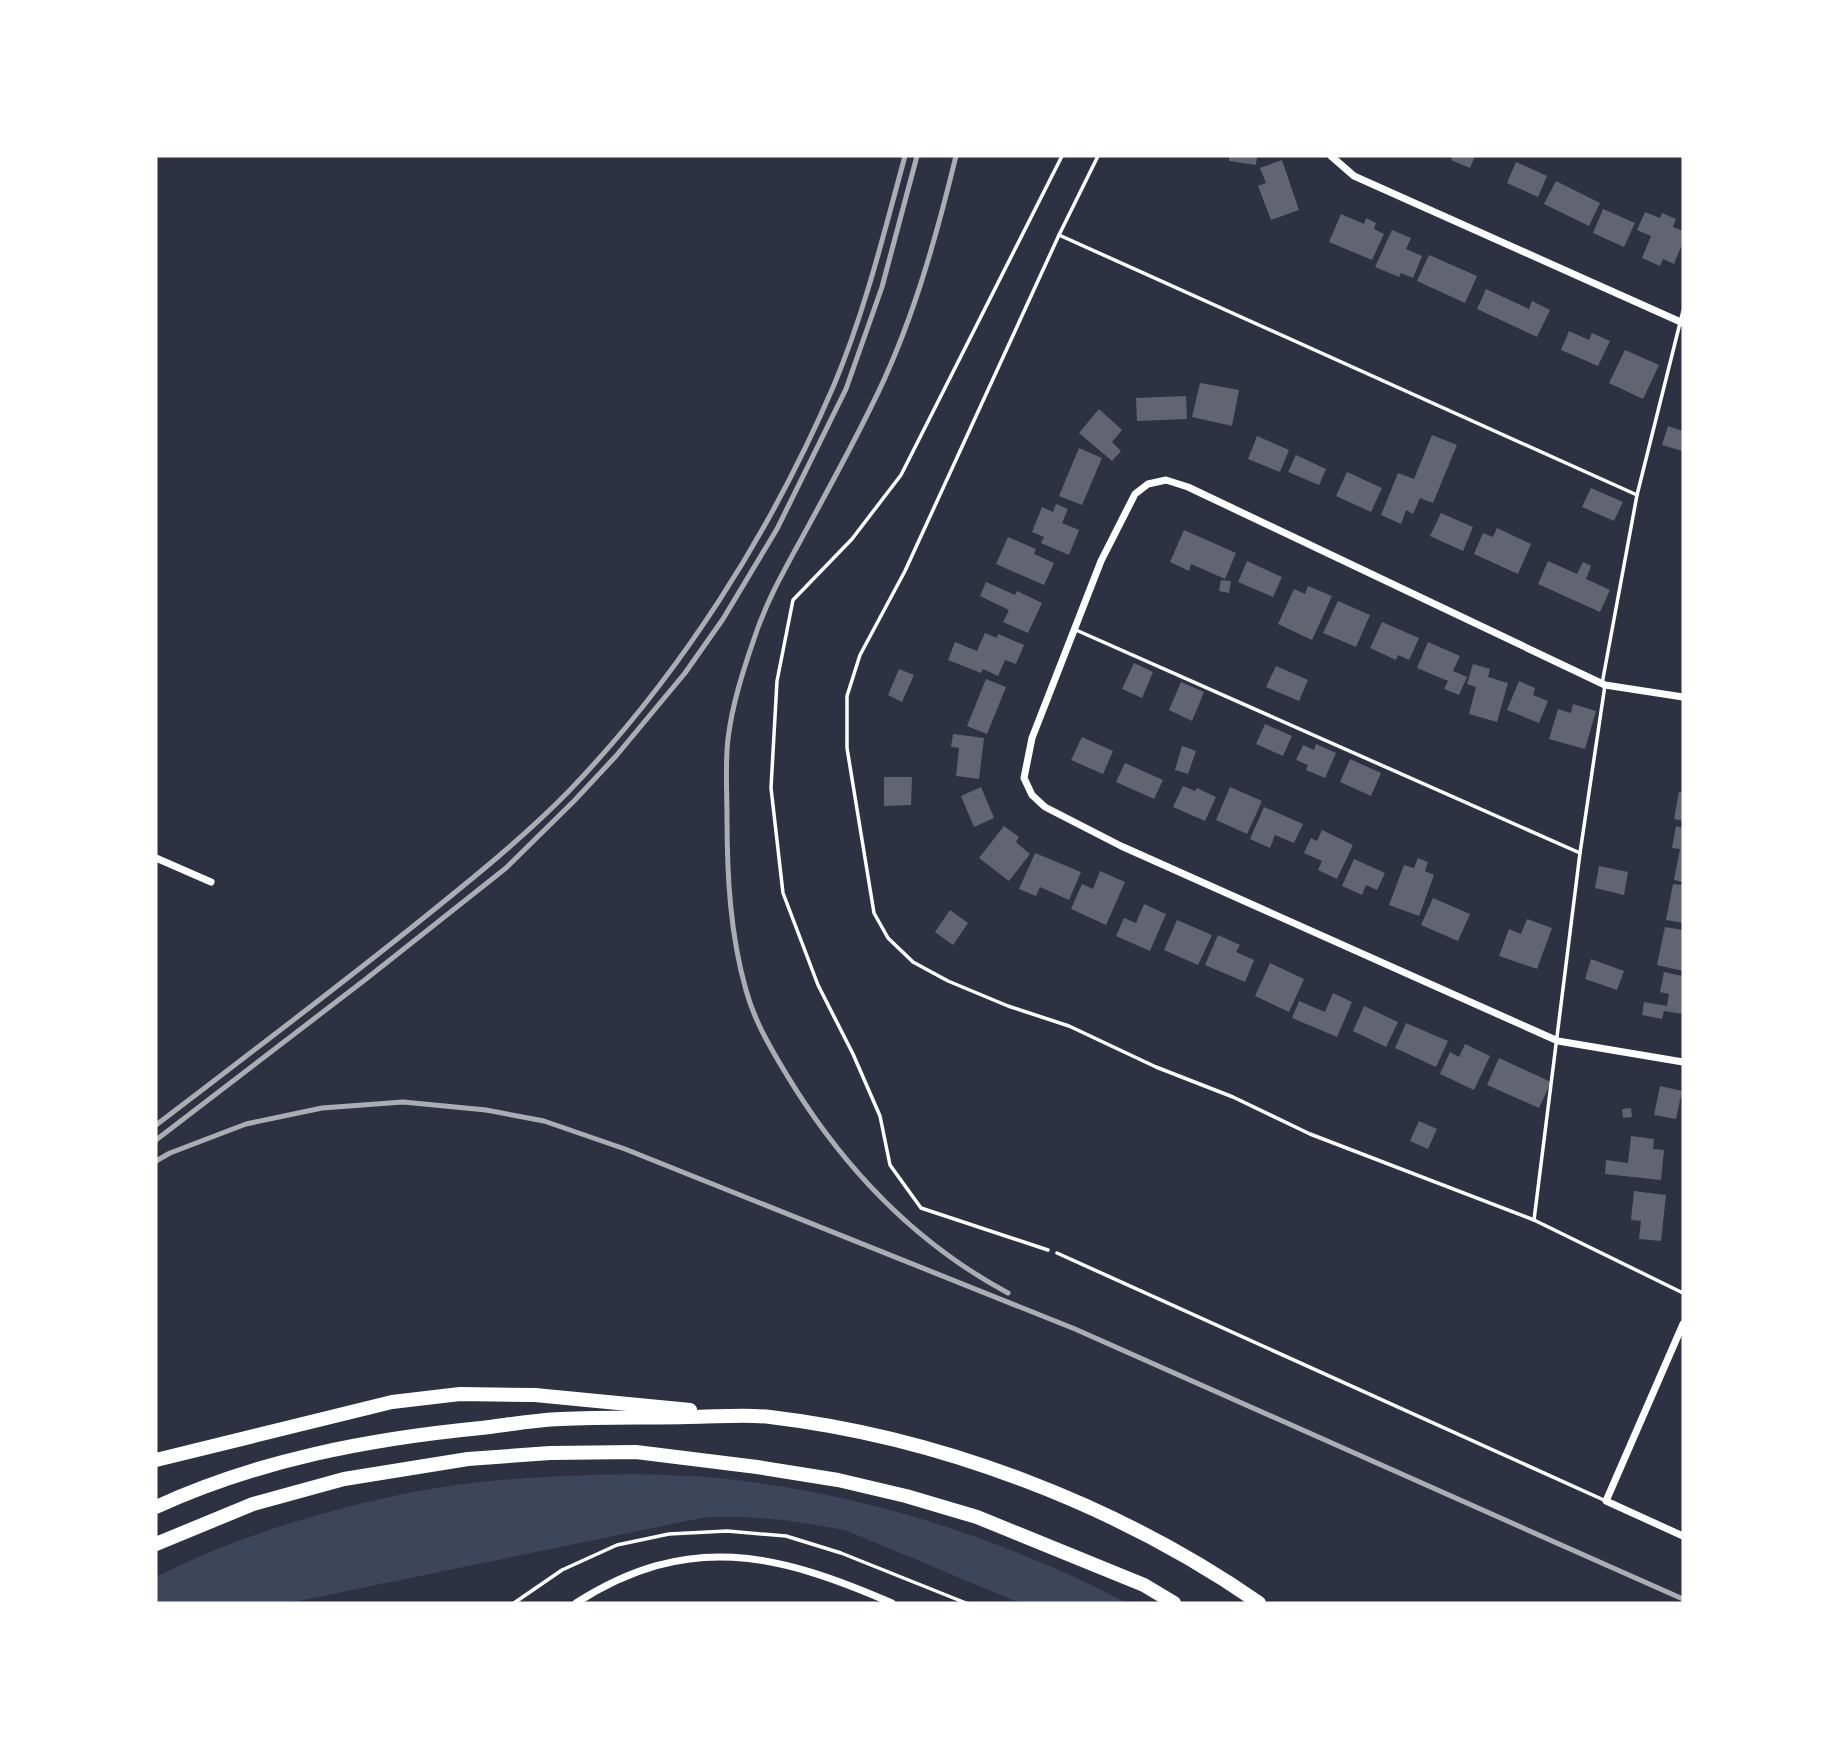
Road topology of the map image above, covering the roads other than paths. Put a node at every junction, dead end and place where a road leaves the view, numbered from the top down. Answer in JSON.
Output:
{"nodes":[{"id":1,"x":1098,"y":156,"type":"edge"},
{"id":2,"x":1331,"y":156,"type":"edge"},
{"id":3,"x":1059,"y":235,"type":"junction"},
{"id":4,"x":1683,"y":311,"type":"edge"},
{"id":5,"x":1682,"y":323,"type":"edge"},
{"id":6,"x":1637,"y":495,"type":"junction"},
{"id":7,"x":1074,"y":630,"type":"junction"},
{"id":8,"x":1604,"y":684,"type":"junction"},
{"id":9,"x":1683,"y":697,"type":"edge"},
{"id":10,"x":1580,"y":853,"type":"junction"},
{"id":11,"x":156,"y":858,"type":"edge"},
{"id":12,"x":211,"y":882,"type":"dead end"},
{"id":13,"x":1558,"y":1041,"type":"junction"},
{"id":14,"x":1683,"y":1062,"type":"edge"},
{"id":15,"x":1534,"y":1220,"type":"junction"},
{"id":16,"x":1057,"y":1253,"type":"road end"},
{"id":17,"x":1683,"y":1293,"type":"edge"},
{"id":18,"x":1683,"y":1324,"type":"edge"},
{"id":19,"x":768,"y":1417,"type":"junction"},
{"id":20,"x":156,"y":1460,"type":"edge"},
{"id":21,"x":1606,"y":1501,"type":"junction"},
{"id":22,"x":156,"y":1507,"type":"edge"},
{"id":23,"x":1683,"y":1536,"type":"edge"},
{"id":24,"x":156,"y":1544,"type":"edge"},
{"id":25,"x":576,"y":1603,"type":"edge"},
{"id":26,"x":892,"y":1603,"type":"edge"},
{"id":27,"x":1174,"y":1603,"type":"edge"},
{"id":28,"x":1259,"y":1603,"type":"edge"}],
"edges":[{"from":1,"to":3,"type":"lane"},
{"from":2,"to":5,"type":"street"},
{"from":3,"to":6,"type":"lane"},
{"from":3,"to":15,"type":"lane"},
{"from":4,"to":5,"type":"lane"},
{"from":5,"to":6,"type":"lane"},
{"from":6,"to":8,"type":"lane"},
{"from":7,"to":8,"type":"street"},
{"from":7,"to":10,"type":"lane"},
{"from":7,"to":13,"type":"street"},
{"from":8,"to":9,"type":"street"},
{"from":8,"to":10,"type":"lane"},
{"from":10,"to":13,"type":"lane"},
{"from":11,"to":12,"type":"street"},
{"from":13,"to":14,"type":"street"},
{"from":13,"to":15,"type":"lane"},
{"from":15,"to":17,"type":"lane"},
{"from":16,"to":21,"type":"lane"},
{"from":18,"to":21,"type":"street"},
{"from":19,"to":20,"type":"highway"},
{"from":19,"to":22,"type":"highway"},
{"from":19,"to":28,"type":"highway"},
{"from":21,"to":23,"type":"street"},
{"from":24,"to":27,"type":"highway"},
{"from":25,"to":26,"type":"street"}]}
